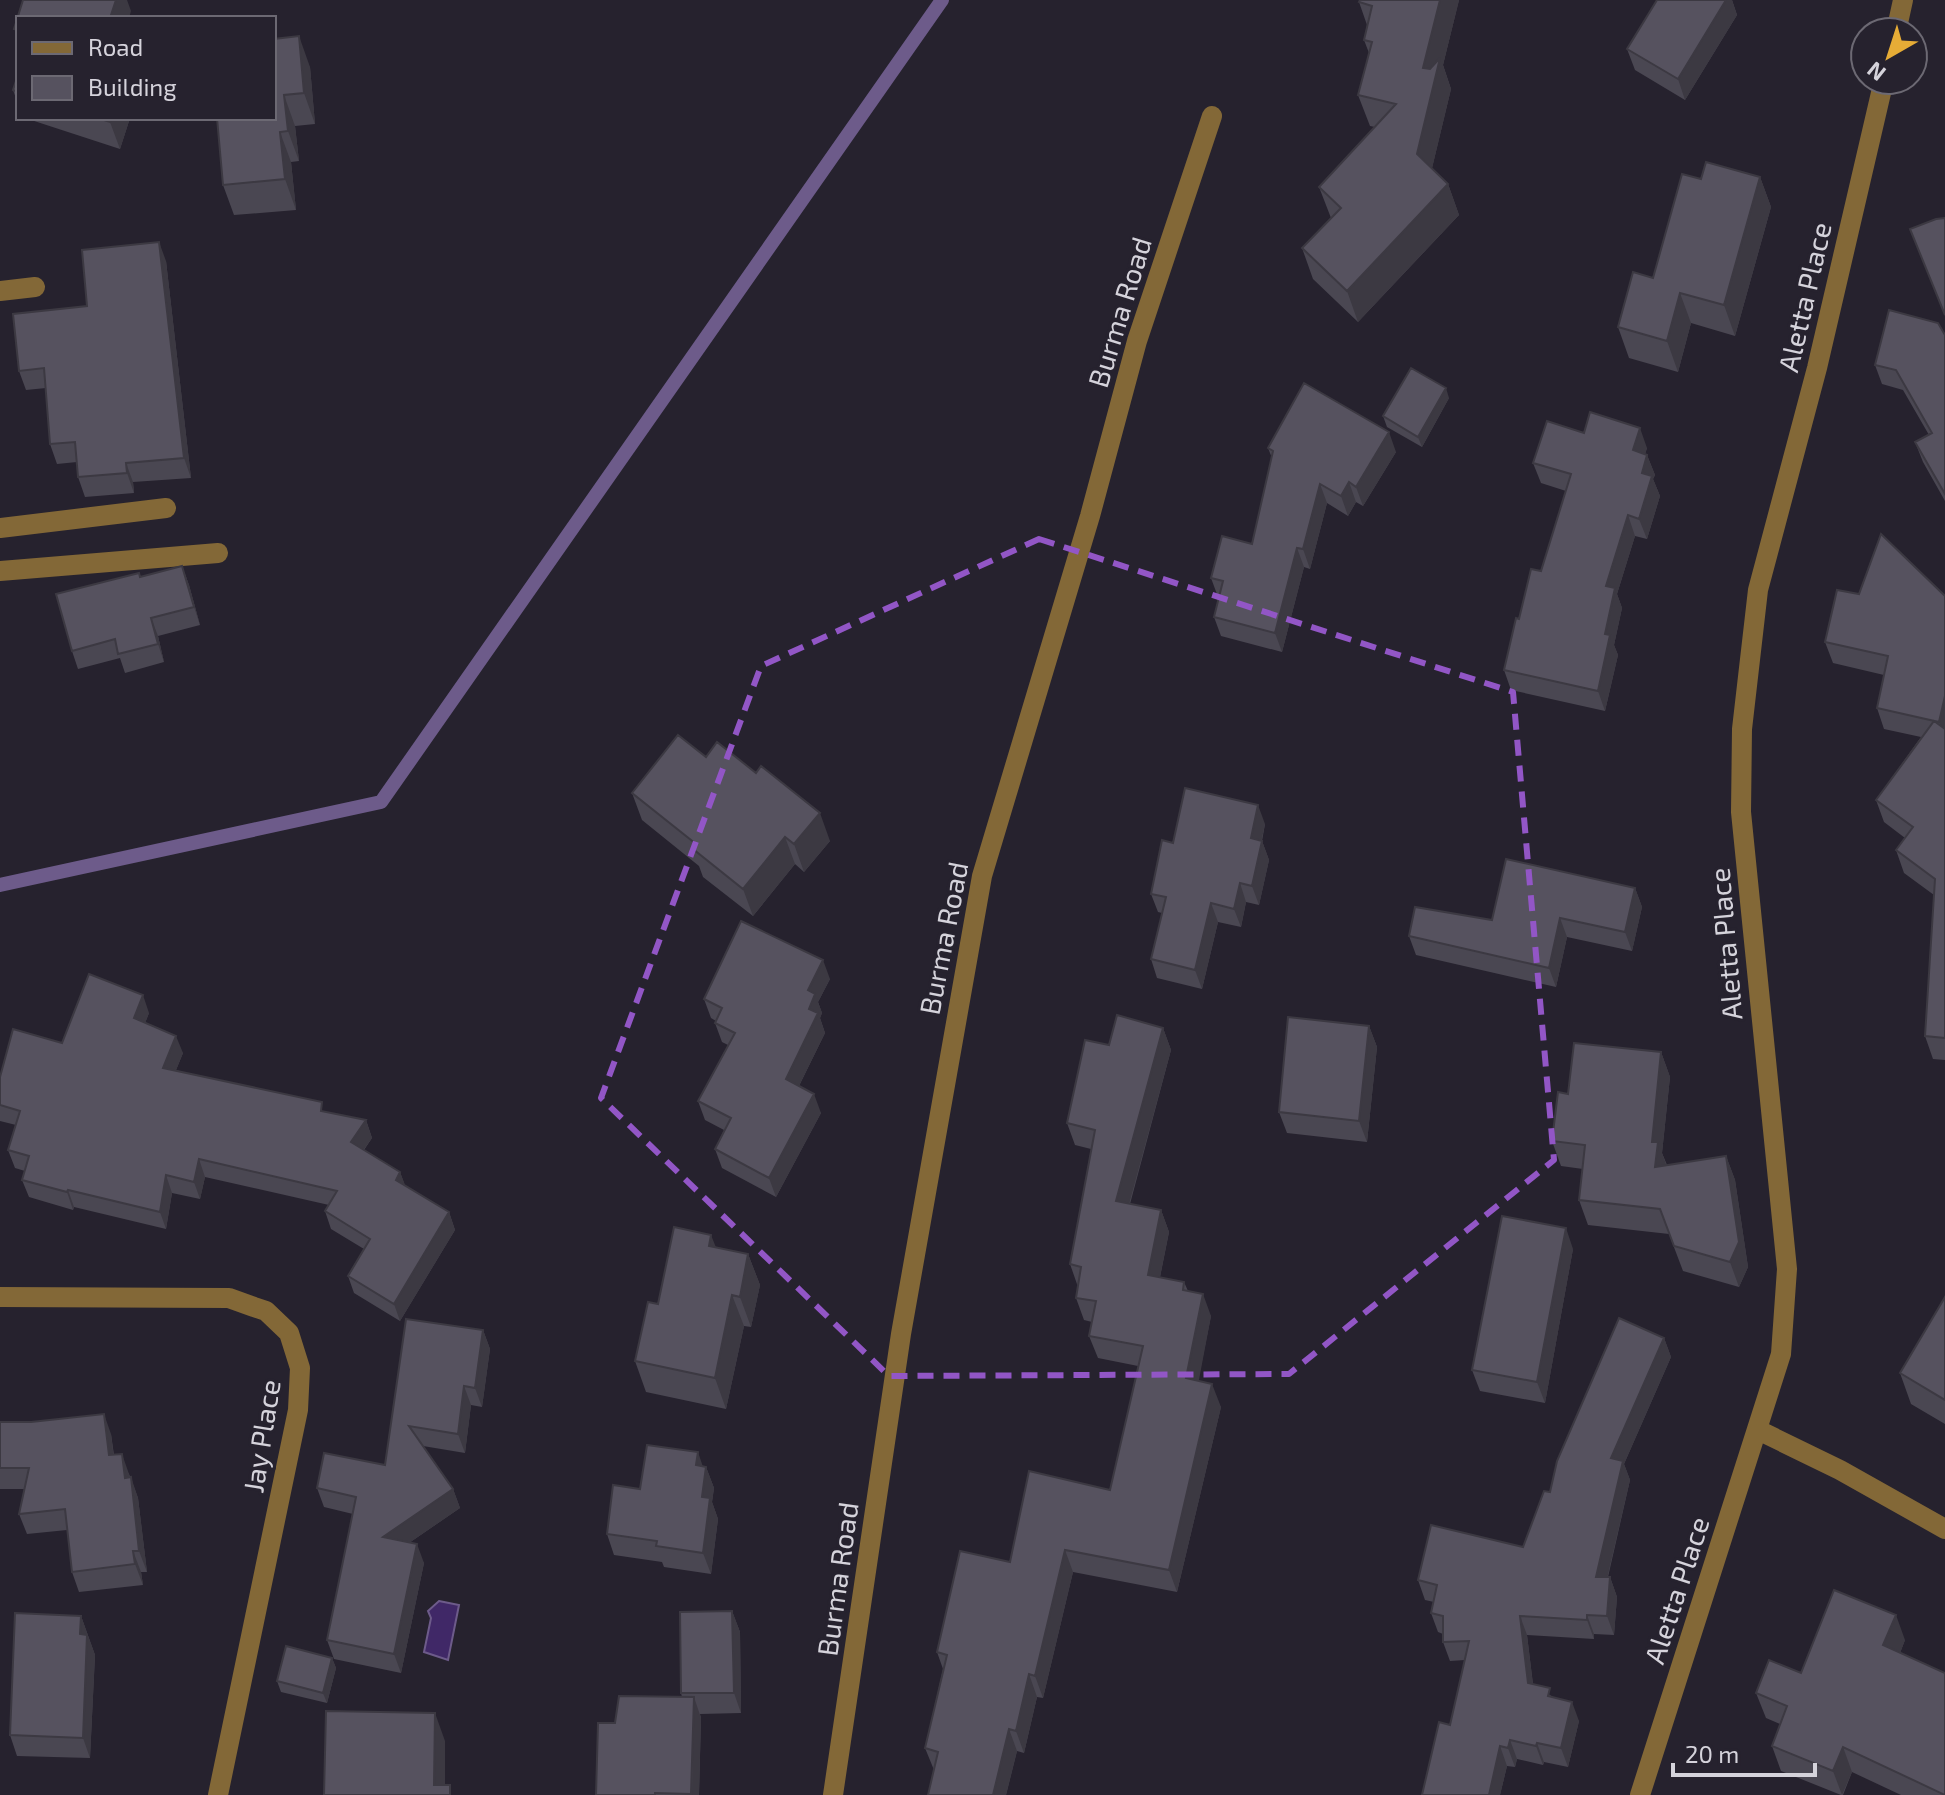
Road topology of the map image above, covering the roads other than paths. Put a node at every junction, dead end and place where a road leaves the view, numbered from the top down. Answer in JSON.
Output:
{"nodes":[{"id":1,"x":1880,"y":96,"type":"edge"},
{"id":2,"x":1212,"y":116,"type":"dead end"},
{"id":3,"x":35,"y":287,"type":"dead end"},
{"id":4,"x":0,"y":291,"type":"edge"},
{"id":5,"x":166,"y":508,"type":"dead end"},
{"id":6,"x":0,"y":528,"type":"edge"},
{"id":7,"x":218,"y":553,"type":"dead end"},
{"id":8,"x":0,"y":571,"type":"edge"},
{"id":9,"x":0,"y":1297,"type":"edge"},
{"id":10,"x":1758,"y":1430,"type":"junction"},
{"id":11,"x":1945,"y":1529,"type":"edge"},
{"id":12,"x":218,"y":1795,"type":"edge"},
{"id":13,"x":833,"y":1795,"type":"edge"},
{"id":14,"x":1640,"y":1795,"type":"edge"}],
"edges":[{"from":1,"to":10,"type":"street","name":"Aletta Place"},
{"from":2,"to":13,"type":"street","name":"Burma Road"},
{"from":3,"to":4,"type":"street"},
{"from":5,"to":6,"type":"street"},
{"from":7,"to":8,"type":"street"},
{"from":9,"to":12,"type":"street","name":"Jay Place"},
{"from":10,"to":11,"type":"street"},
{"from":10,"to":14,"type":"street","name":"Aletta Place"}]}
